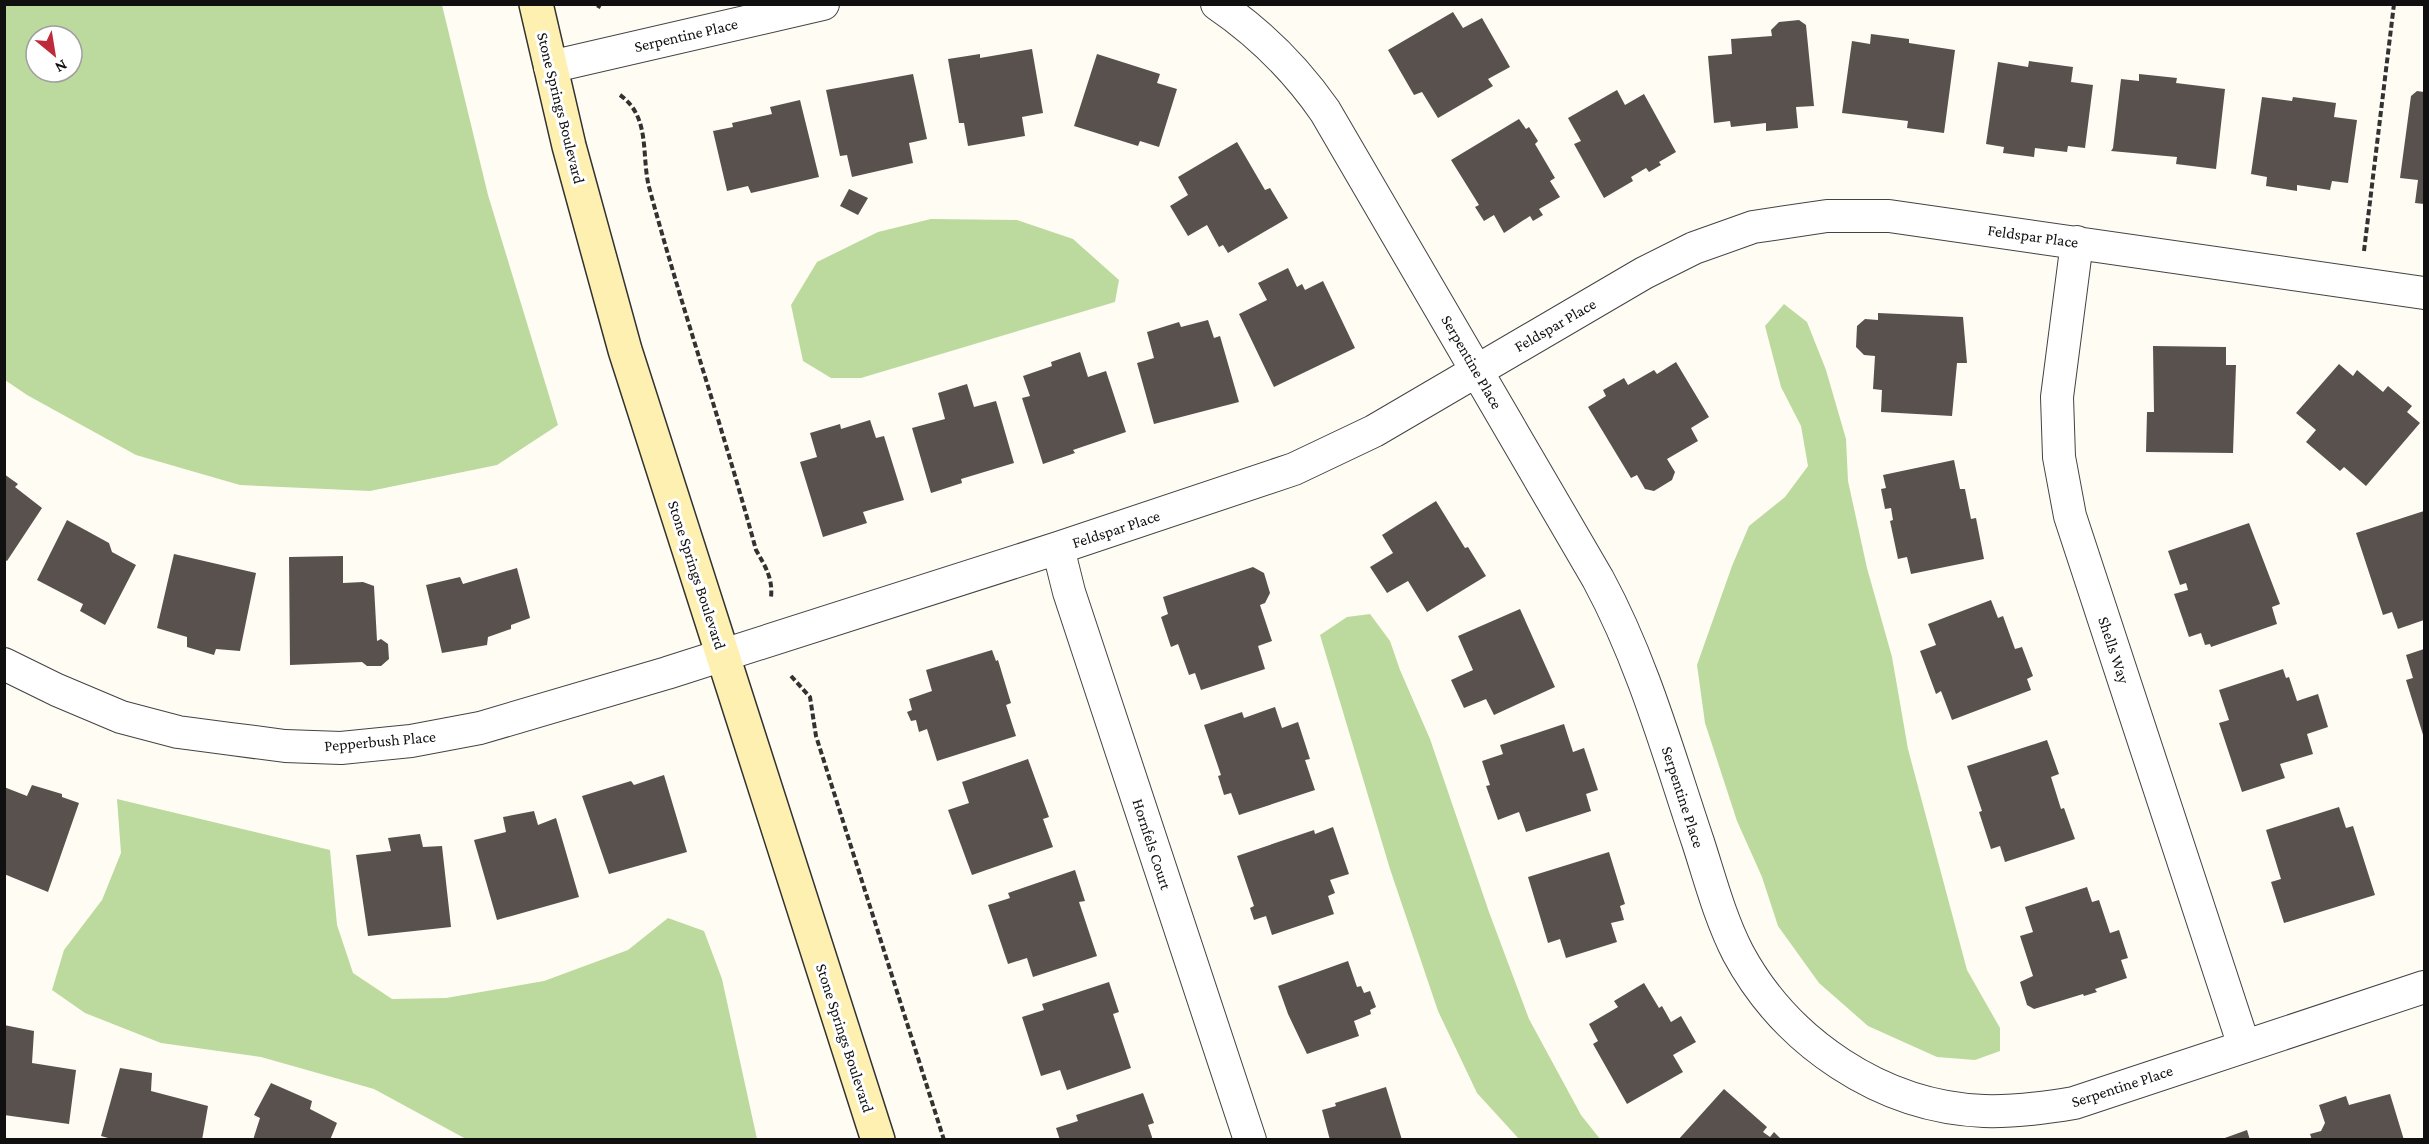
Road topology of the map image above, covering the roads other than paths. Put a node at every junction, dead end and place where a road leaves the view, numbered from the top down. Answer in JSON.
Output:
{"nodes":[{"id":1,"x":536,"y":4,"type":"edge"},
{"id":2,"x":823,"y":4,"type":"edge"},
{"id":3,"x":1216,"y":4,"type":"edge"},
{"id":4,"x":550,"y":67,"type":"junction"},
{"id":5,"x":2077,"y":242,"type":"junction"},
{"id":6,"x":2424,"y":293,"type":"edge"},
{"id":7,"x":1477,"y":371,"type":"junction"},
{"id":8,"x":1058,"y":548,"type":"junction"},
{"id":9,"x":722,"y":655,"type":"junction"},
{"id":10,"x":4,"y":664,"type":"edge"},
{"id":11,"x":2424,"y":987,"type":"edge"},
{"id":12,"x":2244,"y":1046,"type":"junction"},
{"id":13,"x":878,"y":1140,"type":"edge"},
{"id":14,"x":1250,"y":1140,"type":"edge"}],
"edges":[{"from":1,"to":4,"type":"street","name":"Stone Springs Boulevard"},
{"from":2,"to":4,"type":"street","name":"Serpentine Place"},
{"from":3,"to":7,"type":"street","name":"Serpentine Place"},
{"from":4,"to":9,"type":"street","name":"Stone Springs Boulevard"},
{"from":5,"to":6,"type":"street","name":"Feldspar Place"},
{"from":5,"to":7,"type":"street","name":"Feldspar Place"},
{"from":5,"to":12,"type":"street","name":"Shells Way"},
{"from":7,"to":8,"type":"street","name":"Feldspar Place"},
{"from":7,"to":12,"type":"street","name":"Serpentine Place"},
{"from":8,"to":9,"type":"street","name":"Feldspar Place"},
{"from":8,"to":14,"type":"street","name":"Hornfels Court"},
{"from":9,"to":10,"type":"street","name":"Pepperbush Place"},
{"from":9,"to":13,"type":"street","name":"Stone Springs Boulevard"},
{"from":11,"to":12,"type":"street","name":"Serpentine Place"}]}
